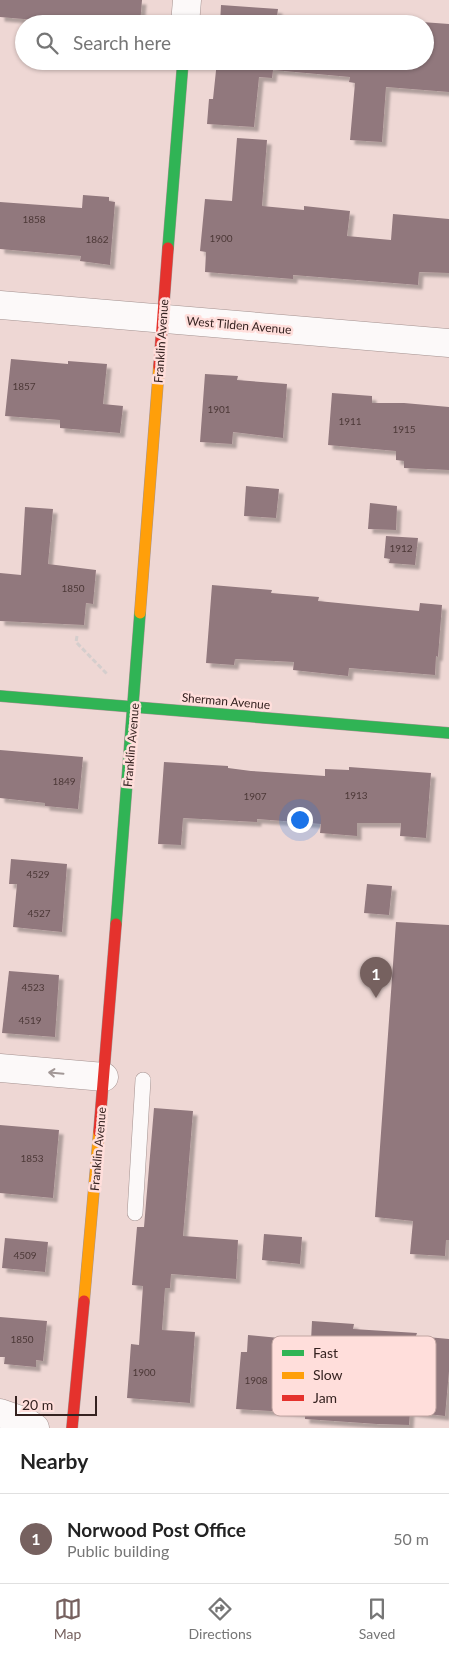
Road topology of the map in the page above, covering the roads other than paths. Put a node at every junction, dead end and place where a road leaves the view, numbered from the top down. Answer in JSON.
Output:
{"nodes":[{"id":1,"x":187,"y":0,"type":"edge"},
{"id":2,"x":186,"y":15,"type":"edge"},
{"id":3,"x":181,"y":70,"type":"edge"},
{"id":4,"x":0,"y":305,"type":"edge"},
{"id":5,"x":162,"y":318,"type":"junction"},
{"id":6,"x":449,"y":343,"type":"edge"},
{"id":7,"x":0,"y":696,"type":"edge"},
{"id":8,"x":134,"y":708,"type":"junction"},
{"id":9,"x":449,"y":733,"type":"edge"},
{"id":10,"x":0,"y":1068,"type":"edge"},
{"id":11,"x":104,"y":1077,"type":"junction"},
{"id":12,"x":143,"y":1080,"type":"dead end"},
{"id":13,"x":135,"y":1213,"type":"dead end"},
{"id":14,"x":0,"y":1413,"type":"edge"},
{"id":15,"x":35,"y":1428,"type":"edge"},
{"id":16,"x":72,"y":1428,"type":"edge"}],
"edges":[{"from":1,"to":2,"type":"street"},
{"from":3,"to":5,"type":"street","name":"Franklin Avenue"},
{"from":4,"to":5,"type":"street","name":"West Tilden Avenue"},
{"from":5,"to":6,"type":"street","name":"West Tilden Avenue"},
{"from":5,"to":8,"type":"street","name":"Franklin Avenue"},
{"from":7,"to":8,"type":"street","name":"Sherman Avenue"},
{"from":8,"to":9,"type":"street","name":"Sherman Avenue"},
{"from":8,"to":11,"type":"street","name":"Franklin Avenue"},
{"from":11,"to":10,"type":"street","one_way":true},
{"from":11,"to":16,"type":"street","name":"Franklin Avenue"},
{"from":12,"to":13,"type":"lane"},
{"from":14,"to":15,"type":"street"}]}
